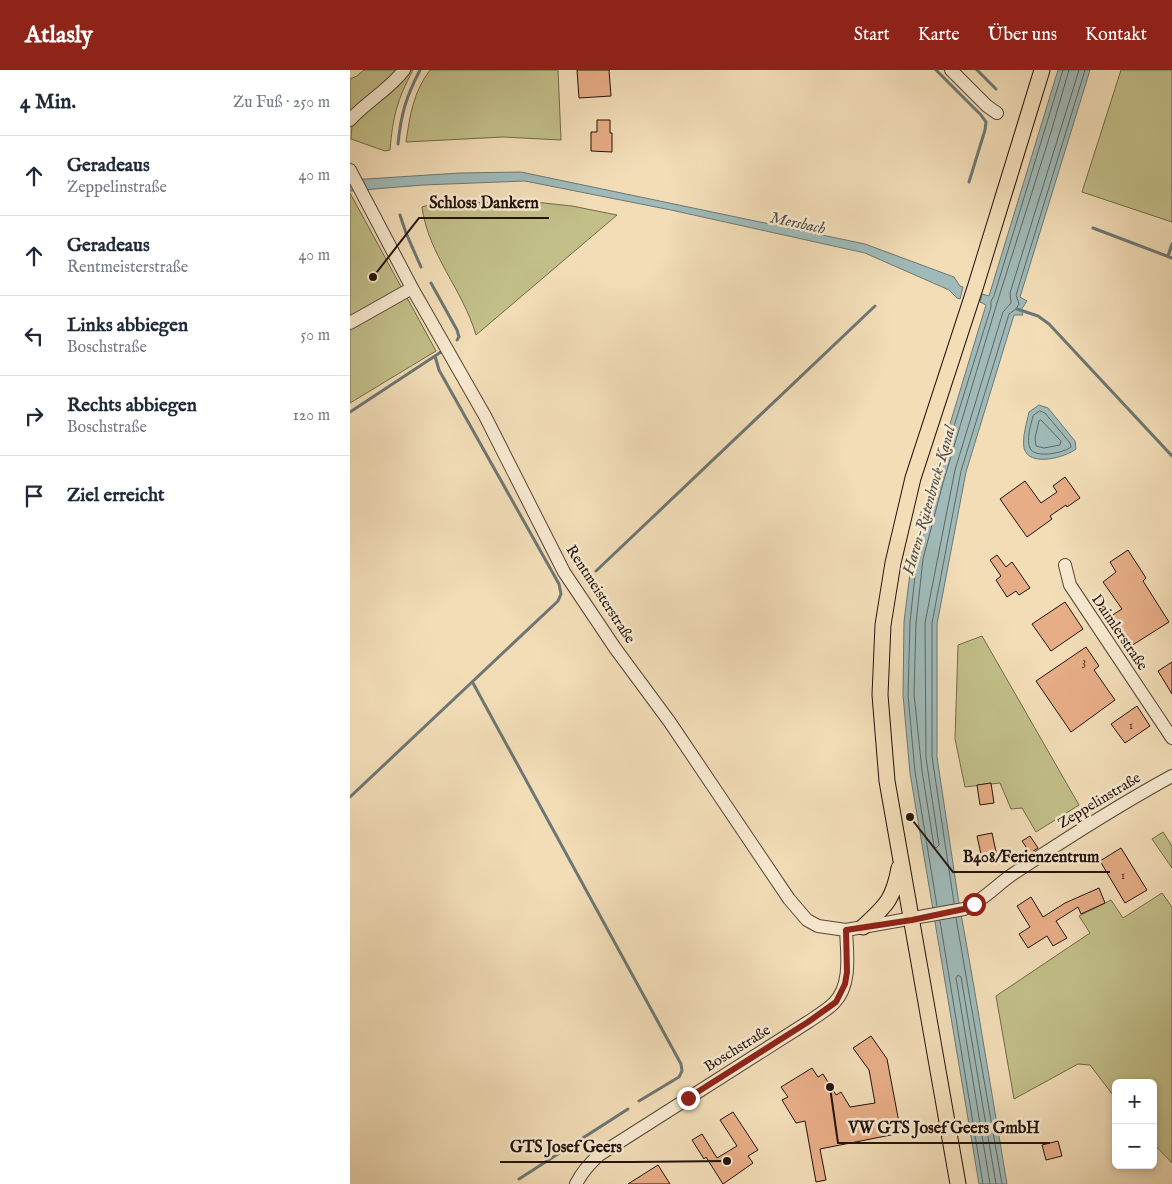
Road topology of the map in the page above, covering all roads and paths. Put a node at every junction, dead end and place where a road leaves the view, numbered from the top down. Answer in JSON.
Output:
{"nodes":[{"id":1,"x":404,"y":70,"type":"edge"},
{"id":2,"x":951,"y":70,"type":"edge"},
{"id":3,"x":1042,"y":70,"type":"edge"},
{"id":4,"x":997,"y":113,"type":"dead end"},
{"id":5,"x":350,"y":120,"type":"edge"},
{"id":6,"x":352,"y":173,"type":"edge"},
{"id":7,"x":412,"y":288,"type":"junction"},
{"id":8,"x":350,"y":323,"type":"edge"},
{"id":9,"x":1065,"y":565,"type":"dead end"},
{"id":10,"x":1172,"y":738,"type":"edge"},
{"id":11,"x":1172,"y":776,"type":"edge"},
{"id":12,"x":900,"y":860,"type":"junction"},
{"id":13,"x":912,"y":920,"type":"junction"},
{"id":14,"x":863,"y":928,"type":"junction"},
{"id":15,"x":846,"y":930,"type":"junction"},
{"id":16,"x":576,"y":1184,"type":"edge"},
{"id":17,"x":958,"y":1184,"type":"edge"}],
"edges":[{"from":1,"to":5,"type":"street"},
{"from":2,"to":4,"type":"street"},
{"from":3,"to":12,"type":"main road"},
{"from":6,"to":7,"type":"street","name":"Rentmeisterstraße"},
{"from":7,"to":8,"type":"street"},
{"from":7,"to":15,"type":"street","name":"Rentmeisterstraße"},
{"from":9,"to":10,"type":"street","name":"Daimlerstraße"},
{"from":11,"to":13,"type":"street","name":"Zeppelinstraße"},
{"from":12,"to":13,"type":"main road"},
{"from":12,"to":14,"type":"main road"},
{"from":13,"to":14,"type":"street","name":"Rentmeisterstraße"},
{"from":13,"to":17,"type":"main road"},
{"from":14,"to":15,"type":"street","name":"Rentmeisterstraße"},
{"from":15,"to":16,"type":"street","name":"Boschstraße"}]}
